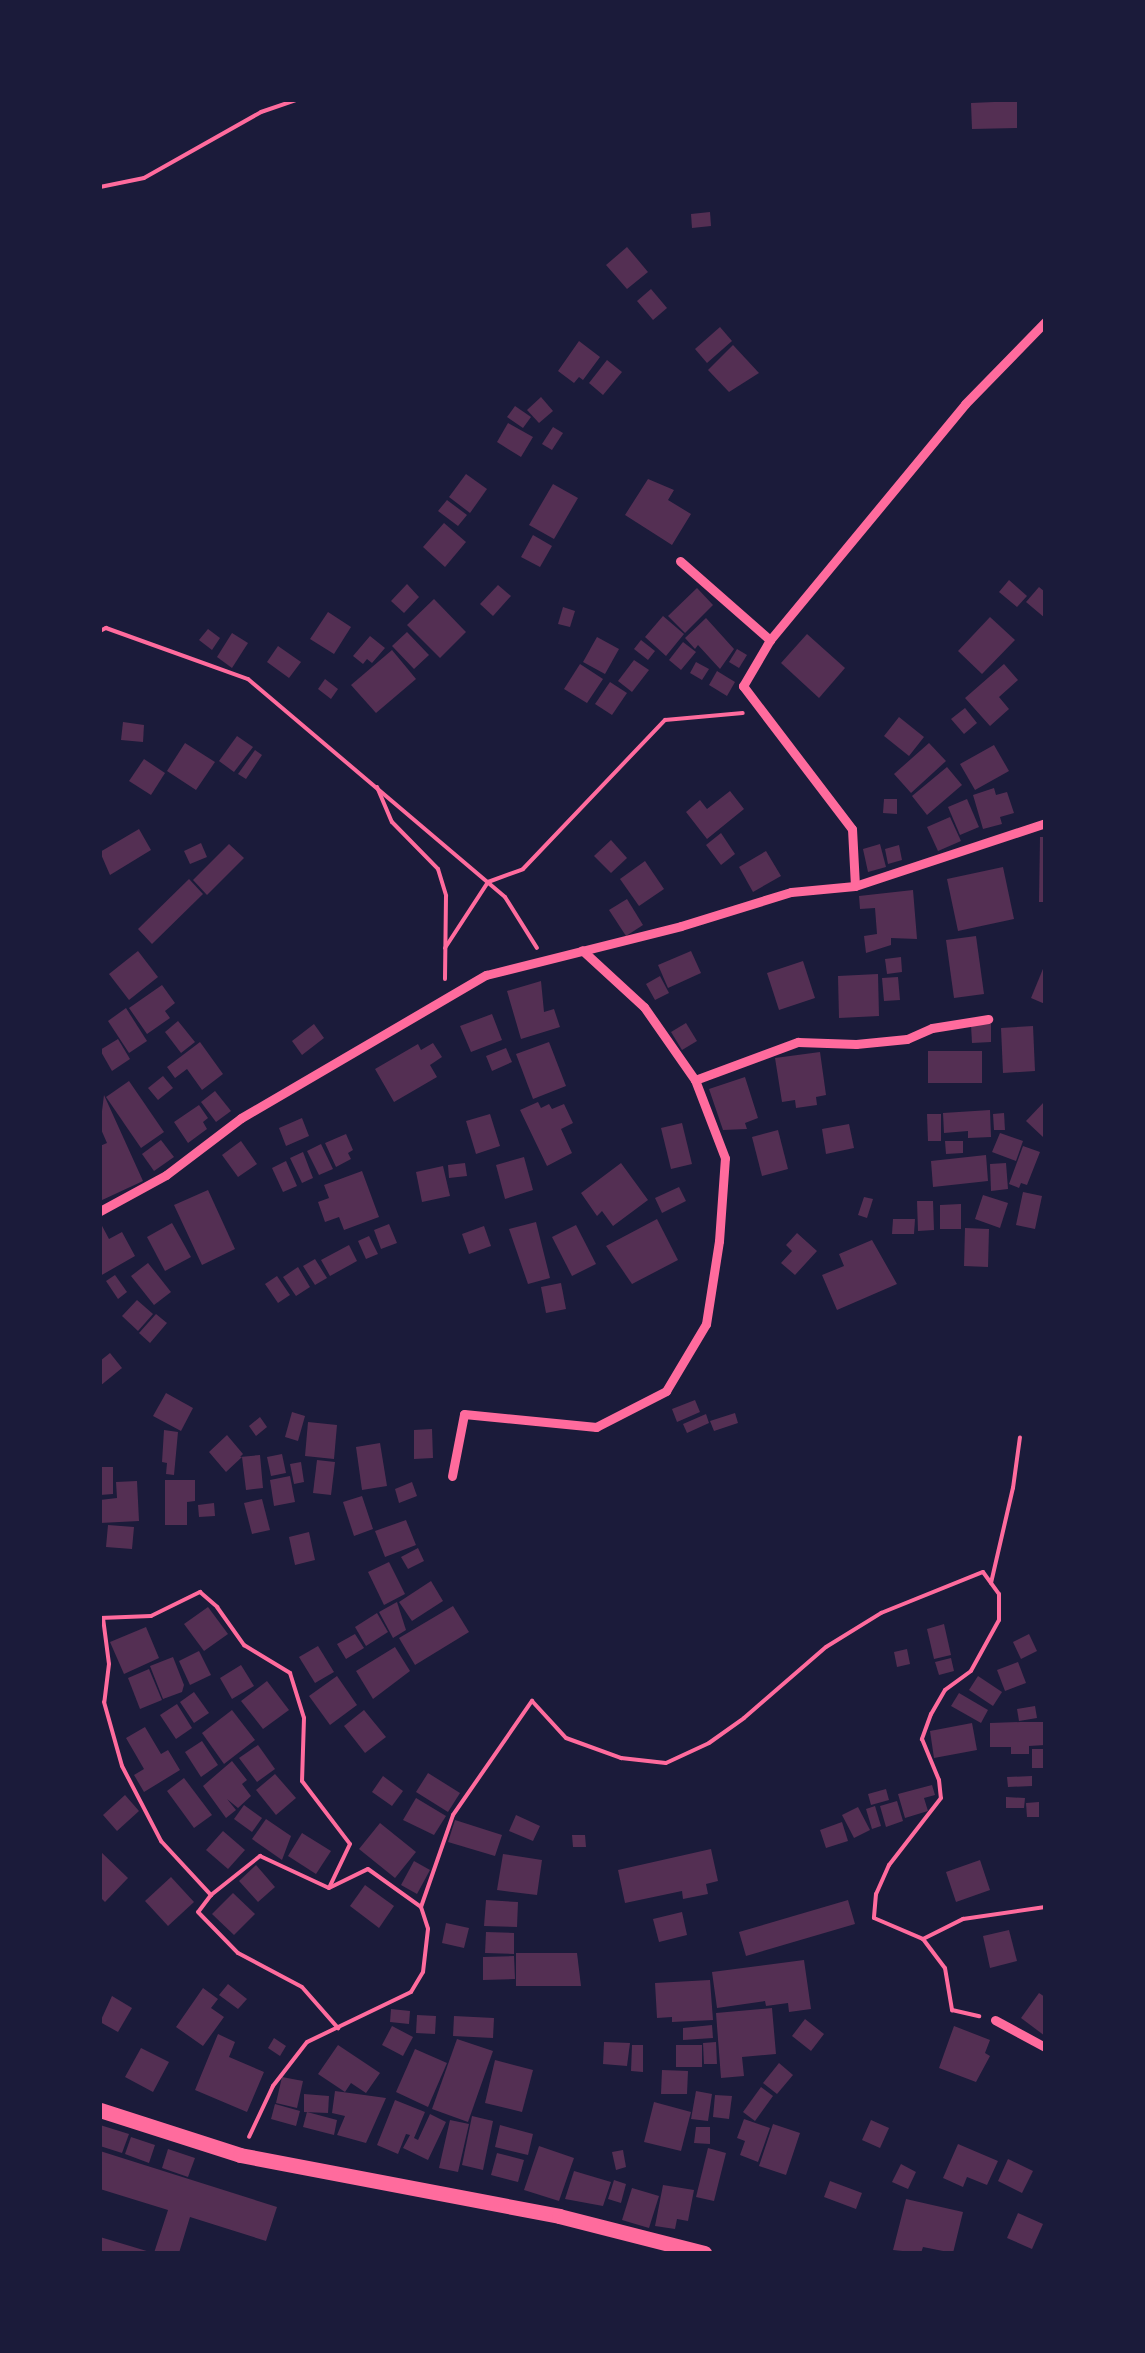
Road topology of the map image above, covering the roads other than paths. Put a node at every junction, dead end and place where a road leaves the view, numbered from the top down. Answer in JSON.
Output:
{"nodes":[{"id":1,"x":1045,"y":322,"type":"edge"},
{"id":2,"x":680,"y":560,"type":"dead end"},
{"id":3,"x":770,"y":640,"type":"junction"},
{"id":4,"x":1045,"y":823,"type":"edge"},
{"id":5,"x":855,"y":886,"type":"junction"},
{"id":6,"x":582,"y":950,"type":"junction"},
{"id":7,"x":988,"y":1019,"type":"dead end"},
{"id":8,"x":695,"y":1080,"type":"junction"},
{"id":9,"x":100,"y":1212,"type":"edge"},
{"id":10,"x":452,"y":1476,"type":"dead end"},
{"id":11,"x":995,"y":2020,"type":"road end"},
{"id":12,"x":1045,"y":2048,"type":"edge"},
{"id":13,"x":100,"y":2110,"type":"edge"},
{"id":14,"x":704,"y":2253,"type":"edge"}],
"edges":[{"from":1,"to":3,"type":"street"},
{"from":2,"to":3,"type":"street"},
{"from":3,"to":5,"type":"street"},
{"from":4,"to":5,"type":"street"},
{"from":5,"to":6,"type":"street"},
{"from":6,"to":8,"type":"street"},
{"from":6,"to":9,"type":"street"},
{"from":7,"to":8,"type":"street"},
{"from":8,"to":10,"type":"street"},
{"from":11,"to":12,"type":"street"},
{"from":13,"to":14,"type":"main road"}]}
